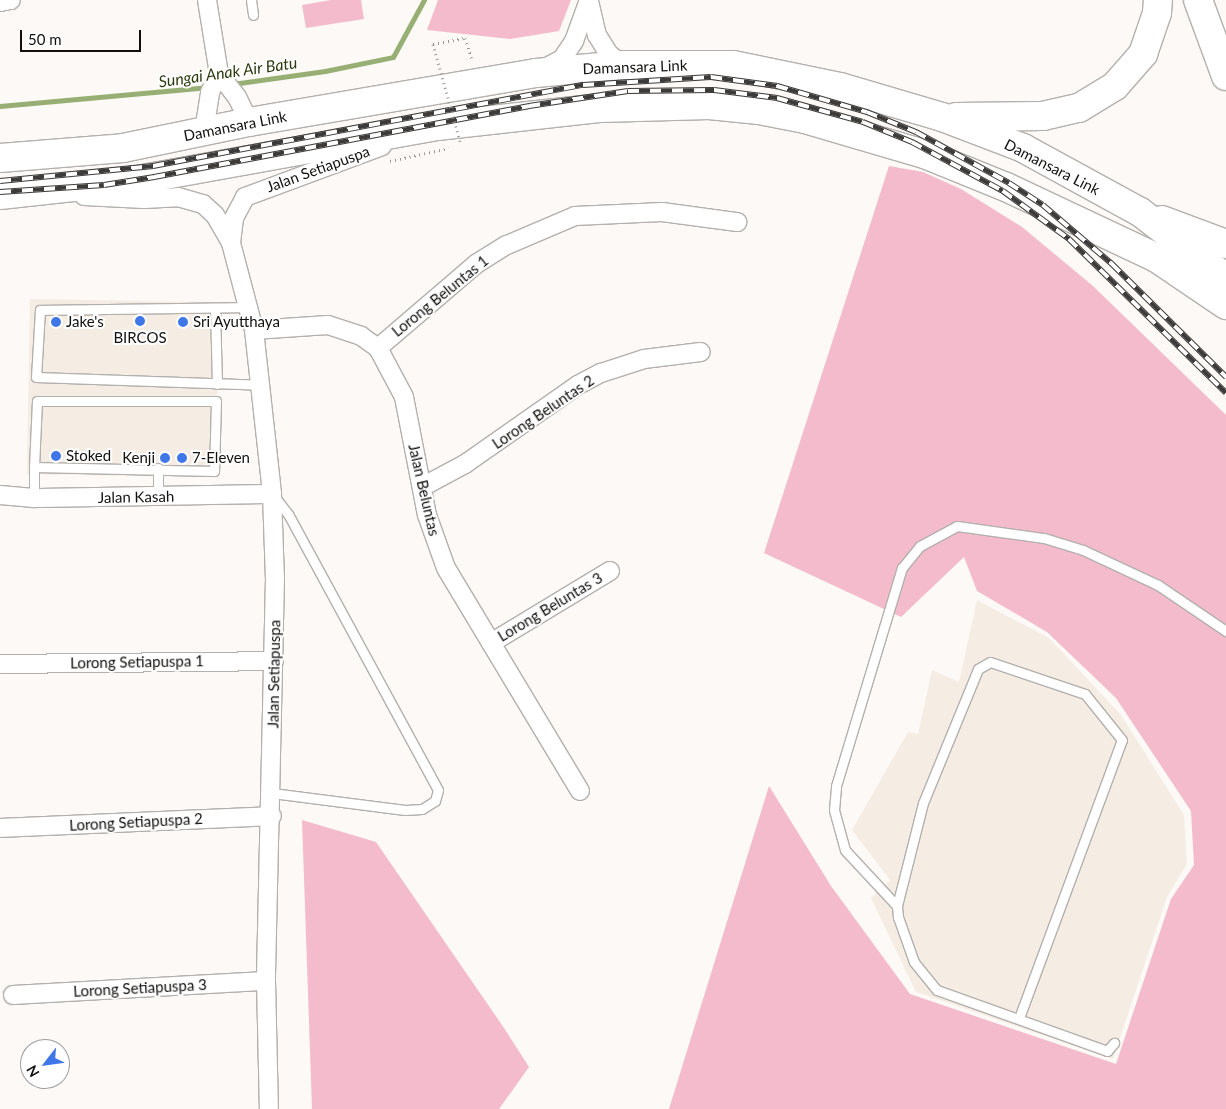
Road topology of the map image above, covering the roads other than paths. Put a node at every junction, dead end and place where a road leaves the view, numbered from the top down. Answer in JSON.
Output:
{"nodes":[{"id":1,"x":11,"y":0,"type":"edge"},
{"id":2,"x":207,"y":0,"type":"edge"},
{"id":3,"x":251,"y":0,"type":"edge"},
{"id":4,"x":589,"y":0,"type":"edge"},
{"id":5,"x":1198,"y":0,"type":"edge"},
{"id":6,"x":0,"y":2,"type":"edge"},
{"id":7,"x":1157,"y":6,"type":"edge"},
{"id":8,"x":253,"y":15,"type":"dead end"},
{"id":9,"x":622,"y":65,"type":"junction"},
{"id":10,"x":536,"y":74,"type":"junction"},
{"id":11,"x":1226,"y":76,"type":"edge"},
{"id":12,"x":220,"y":83,"type":"junction"},
{"id":13,"x":942,"y":117,"type":"junction"},
{"id":14,"x":249,"y":122,"type":"junction"},
{"id":15,"x":204,"y":131,"type":"junction"},
{"id":16,"x":439,"y":138,"type":"junction"},
{"id":17,"x":0,"y":158,"type":"edge"},
{"id":18,"x":36,"y":193,"type":"junction"},
{"id":19,"x":0,"y":195,"type":"edge"},
{"id":20,"x":1140,"y":212,"type":"junction"},
{"id":21,"x":737,"y":222,"type":"dead end"},
{"id":22,"x":1097,"y":231,"type":"junction"},
{"id":23,"x":231,"y":243,"type":"junction"},
{"id":24,"x":1226,"y":244,"type":"edge"},
{"id":25,"x":1226,"y":278,"type":"edge"},
{"id":26,"x":1226,"y":305,"type":"edge"},
{"id":27,"x":248,"y":307,"type":"junction"},
{"id":28,"x":215,"y":308,"type":"junction"},
{"id":29,"x":1226,"y":324,"type":"edge"},
{"id":30,"x":254,"y":330,"type":"junction"},
{"id":31,"x":378,"y":348,"type":"junction"},
{"id":32,"x":702,"y":352,"type":"dead end"},
{"id":33,"x":217,"y":384,"type":"junction"},
{"id":34,"x":262,"y":385,"type":"junction"},
{"id":35,"x":34,"y":466,"type":"junction"},
{"id":36,"x":158,"y":468,"type":"junction"},
{"id":37,"x":422,"y":487,"type":"junction"},
{"id":38,"x":272,"y":494,"type":"junction"},
{"id":39,"x":0,"y":495,"type":"edge"},
{"id":40,"x":158,"y":496,"type":"junction"},
{"id":41,"x":34,"y":498,"type":"junction"},
{"id":42,"x":610,"y":571,"type":"dead end"},
{"id":43,"x":1226,"y":631,"type":"edge"},
{"id":44,"x":491,"y":643,"type":"junction"},
{"id":45,"x":274,"y":661,"type":"junction"},
{"id":46,"x":0,"y":664,"type":"edge"},
{"id":47,"x":580,"y":791,"type":"dead end"},
{"id":48,"x":272,"y":793,"type":"junction"},
{"id":49,"x":272,"y":816,"type":"junction"},
{"id":50,"x":0,"y":828,"type":"edge"},
{"id":51,"x":897,"y":906,"type":"junction"},
{"id":52,"x":266,"y":981,"type":"junction"},
{"id":53,"x":13,"y":995,"type":"dead end"},
{"id":54,"x":1019,"y":1018,"type":"junction"},
{"id":55,"x":1114,"y":1043,"type":"dead end"},
{"id":56,"x":269,"y":1109,"type":"edge"}],
"edges":[{"from":1,"to":6,"type":"street"},
{"from":2,"to":12,"type":"street"},
{"from":3,"to":8,"type":"lane"},
{"from":4,"to":9,"type":"street"},
{"from":4,"to":10,"type":"street"},
{"from":5,"to":11,"type":"highway"},
{"from":7,"to":13,"type":"highway"},
{"from":9,"to":10,"type":"highway","name":"Damansara Link"},
{"from":9,"to":13,"type":"highway","name":"Damansara Link"},
{"from":10,"to":14,"type":"highway","name":"Damansara Link"},
{"from":12,"to":14,"type":"street"},
{"from":12,"to":15,"type":"street"},
{"from":13,"to":20,"type":"highway","name":"Damansara Link"},
{"from":14,"to":15,"type":"highway","name":"Damansara Link"},
{"from":15,"to":17,"type":"highway","name":"Damansara Link"},
{"from":16,"to":18,"type":"highway"},
{"from":16,"to":22,"type":"highway"},
{"from":16,"to":23,"type":"street","name":"Jalan Setiapuspa"},
{"from":18,"to":19,"type":"highway"},
{"from":18,"to":23,"type":"street","name":"Jalan Setiapuspa"},
{"from":20,"to":24,"type":"highway"},
{"from":20,"to":25,"type":"highway","name":"Damansara Link"},
{"from":21,"to":31,"type":"street","name":"Lorong Beluntas 1"},
{"from":22,"to":26,"type":"highway"},
{"from":22,"to":29,"type":"highway"},
{"from":23,"to":27,"type":"street","name":"Jalan Setiapuspa"},
{"from":27,"to":28,"type":"lane"},
{"from":27,"to":30,"type":"street","name":"Jalan Setiapuspa"},
{"from":28,"to":33,"type":"lane"},
{"from":28,"to":33,"type":"lane"},
{"from":30,"to":31,"type":"street","name":"Jalan Beluntas"},
{"from":30,"to":34,"type":"street","name":"Jalan Setiapuspa"},
{"from":31,"to":37,"type":"street","name":"Jalan Beluntas"},
{"from":32,"to":37,"type":"street","name":"Lorong Beluntas 2"},
{"from":33,"to":34,"type":"lane"},
{"from":34,"to":38,"type":"street","name":"Jalan Setiapuspa"},
{"from":35,"to":36,"type":"lane"},
{"from":35,"to":36,"type":"lane"},
{"from":35,"to":41,"type":"lane"},
{"from":36,"to":40,"type":"lane"},
{"from":37,"to":44,"type":"street","name":"Jalan Beluntas"},
{"from":38,"to":40,"type":"street","name":"Jalan Kasah"},
{"from":38,"to":45,"type":"street","name":"Jalan Setiapuspa"},
{"from":38,"to":48,"type":"lane"},
{"from":39,"to":41,"type":"street","name":"Jalan Kasah"},
{"from":40,"to":41,"type":"street","name":"Jalan Kasah"},
{"from":42,"to":44,"type":"street","name":"Lorong Beluntas 3"},
{"from":43,"to":51,"type":"lane"},
{"from":44,"to":47,"type":"street","name":"Jalan Beluntas"},
{"from":45,"to":46,"type":"street","name":"Lorong Setiapuspa 1"},
{"from":45,"to":48,"type":"street","name":"Jalan Setiapuspa"},
{"from":48,"to":49,"type":"street","name":"Jalan Setiapuspa"},
{"from":49,"to":50,"type":"street","name":"Lorong Setiapuspa 2"},
{"from":49,"to":52,"type":"street","name":"Jalan Setiapuspa"},
{"from":51,"to":54,"type":"lane"},
{"from":51,"to":54,"type":"lane"},
{"from":52,"to":53,"type":"street","name":"Lorong Setiapuspa 3"},
{"from":52,"to":56,"type":"street","name":"Jalan Setiapuspa"},
{"from":54,"to":55,"type":"lane"}]}
